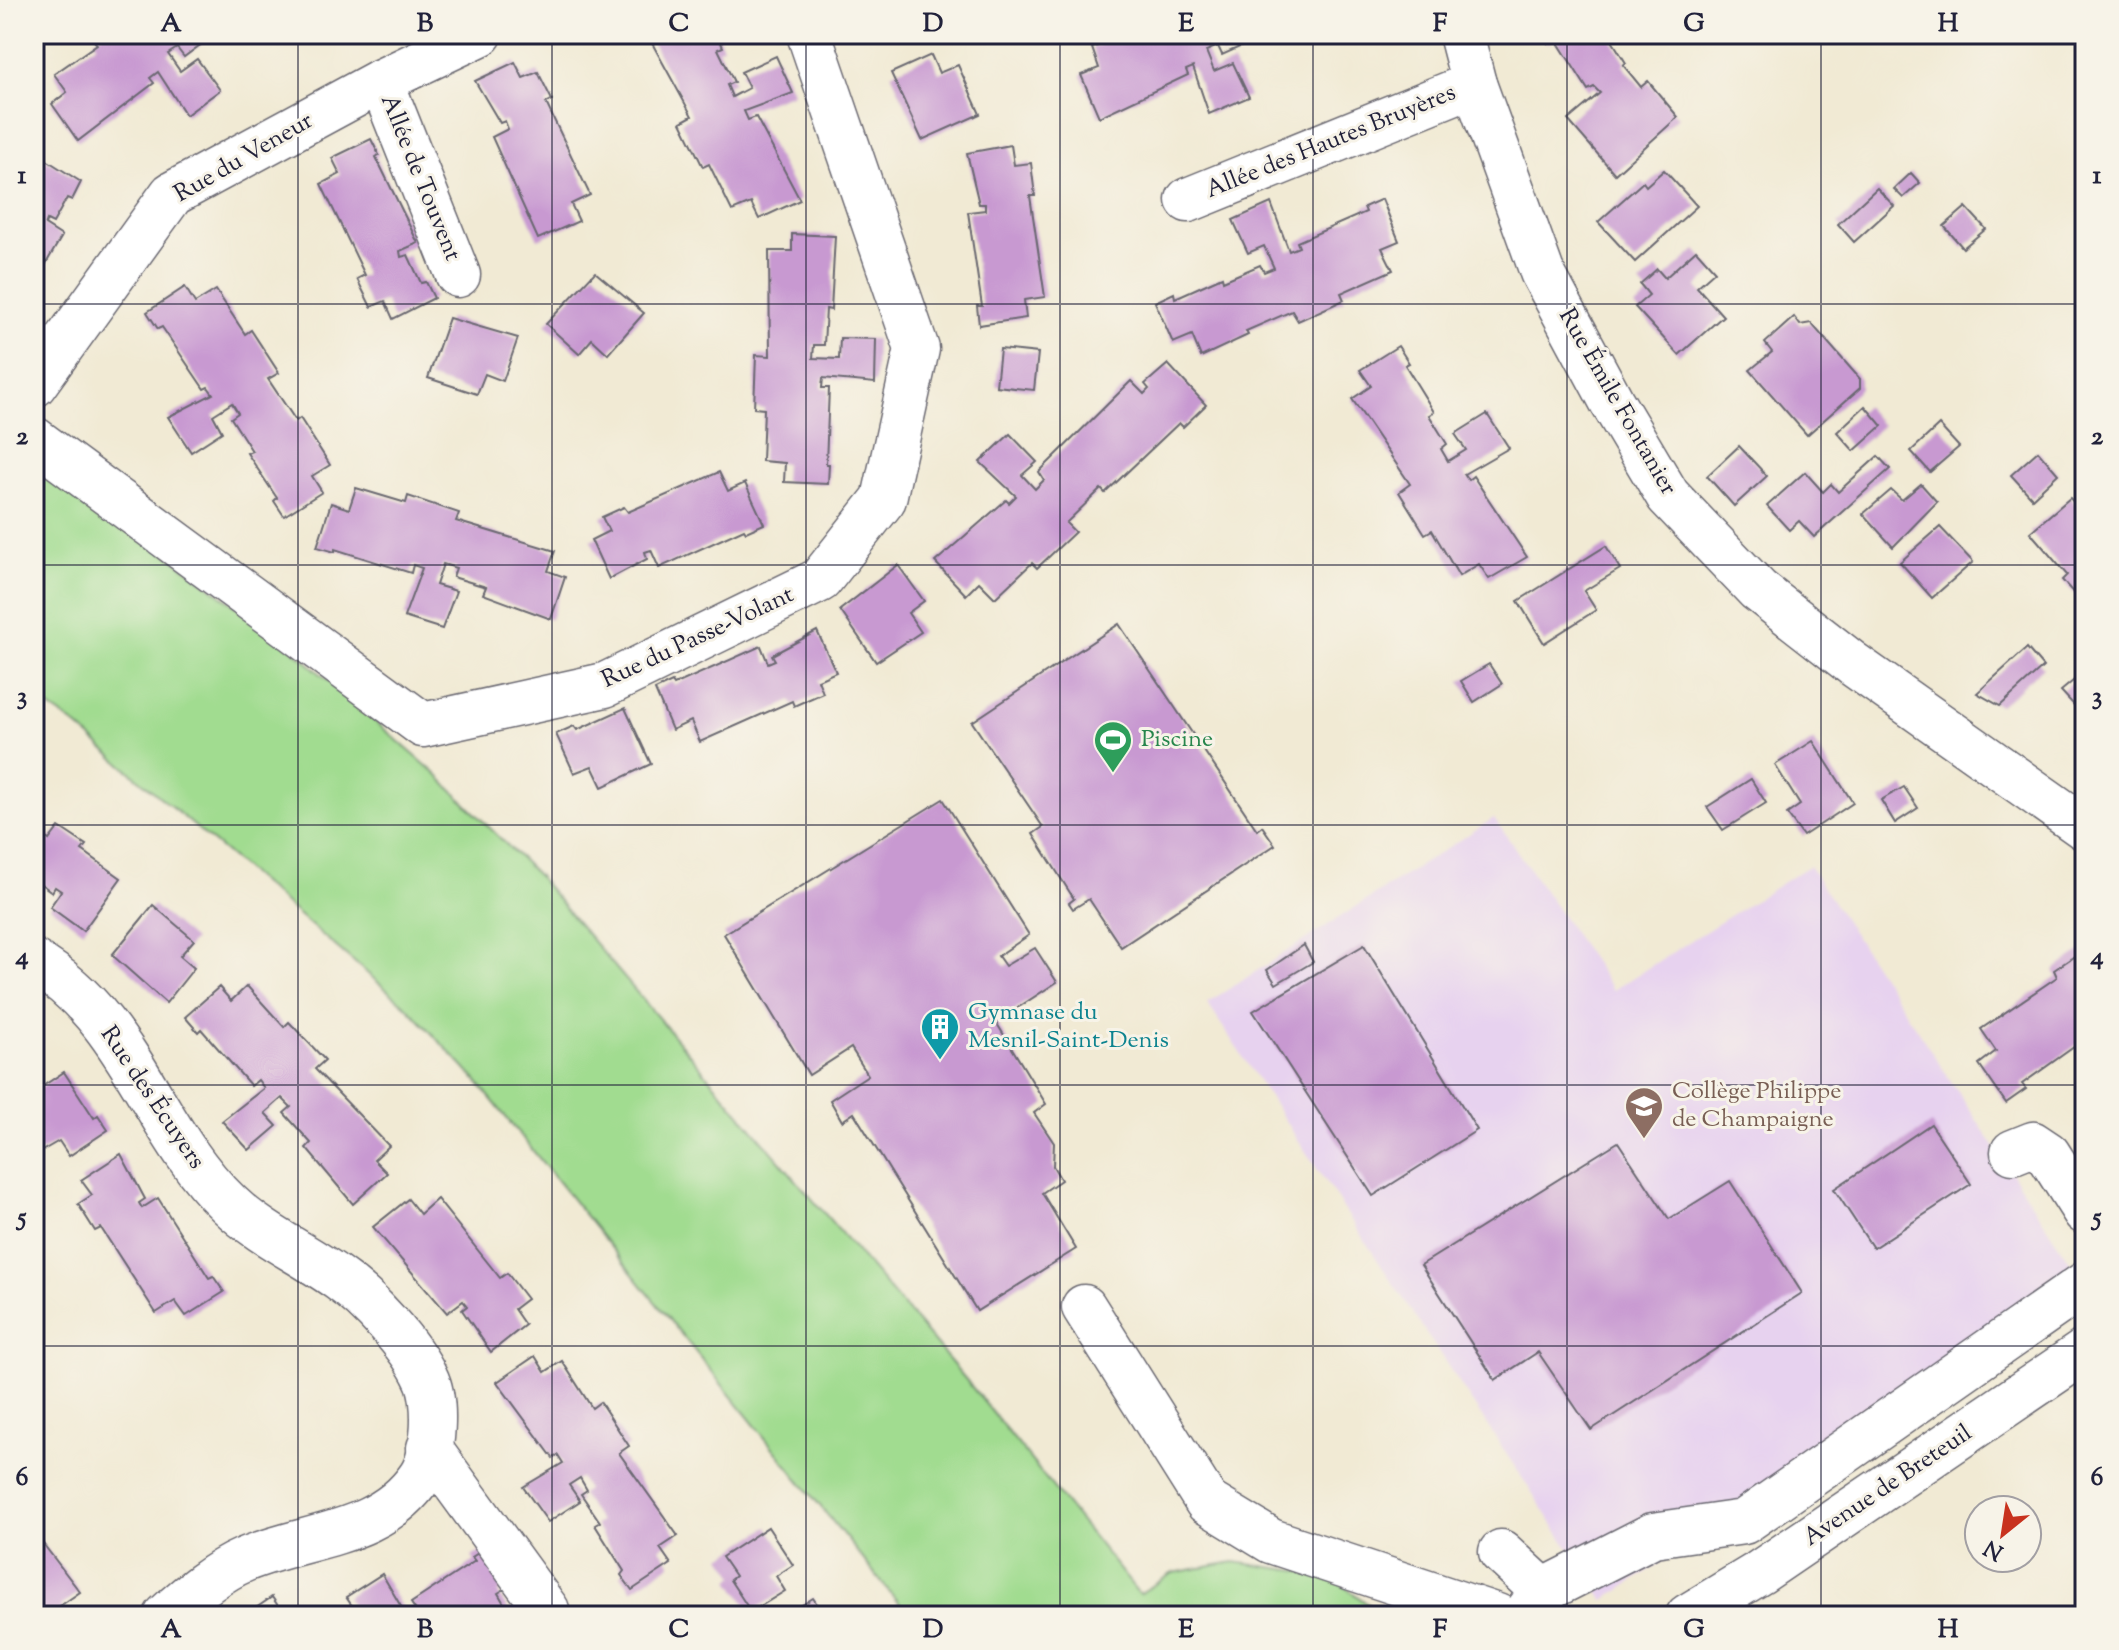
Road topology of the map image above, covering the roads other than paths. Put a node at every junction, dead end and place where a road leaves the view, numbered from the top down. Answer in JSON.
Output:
{"nodes":[{"id":1,"x":480,"y":34,"type":"edge"},
{"id":2,"x":809,"y":34,"type":"edge"},
{"id":3,"x":1461,"y":34,"type":"edge"},
{"id":4,"x":381,"y":81,"type":"junction"},
{"id":5,"x":1474,"y":84,"type":"junction"},
{"id":6,"x":1188,"y":200,"type":"dead end"},
{"id":7,"x":458,"y":275,"type":"dead end"},
{"id":8,"x":34,"y":385,"type":"edge"},
{"id":9,"x":34,"y":439,"type":"edge"},
{"id":10,"x":2085,"y":828,"type":"edge"},
{"id":11,"x":34,"y":962,"type":"edge"},
{"id":12,"x":2013,"y":1152,"type":"dead end"},
{"id":13,"x":2085,"y":1212,"type":"edge"},
{"id":14,"x":2085,"y":1284,"type":"edge"},
{"id":15,"x":1084,"y":1307,"type":"dead end"},
{"id":16,"x":2085,"y":1351,"type":"edge"},
{"id":17,"x":429,"y":1448,"type":"junction"},
{"id":18,"x":1501,"y":1552,"type":"dead end"},
{"id":19,"x":1534,"y":1604,"type":"edge"},
{"id":20,"x":547,"y":1610,"type":"dead end"},
{"id":21,"x":166,"y":1616,"type":"edge"},
{"id":22,"x":1497,"y":1616,"type":"edge"},
{"id":23,"x":1688,"y":1616,"type":"edge"}],
"edges":[{"from":1,"to":4,"type":"street","name":"Rue du Veneur"},
{"from":2,"to":9,"type":"street","name":"Rue du Passe-Volant"},
{"from":3,"to":5,"type":"street","name":"Rue Émile Fontanier"},
{"from":4,"to":7,"type":"street","name":"Allée de Touvent"},
{"from":4,"to":8,"type":"street","name":"Rue du Veneur"},
{"from":5,"to":6,"type":"street","name":"Allée des Hautes Bruyères"},
{"from":5,"to":10,"type":"street","name":"Rue Émile Fontanier"},
{"from":11,"to":17,"type":"street","name":"Rue des Écuyers"},
{"from":12,"to":13,"type":"street"},
{"from":14,"to":19,"type":"street"},
{"from":15,"to":22,"type":"street"},
{"from":16,"to":23,"type":"street","name":"Avenue de Breteuil"},
{"from":17,"to":20,"type":"street"},
{"from":17,"to":21,"type":"street","name":"Rue des Écuyers"},
{"from":18,"to":19,"type":"street"}]}
